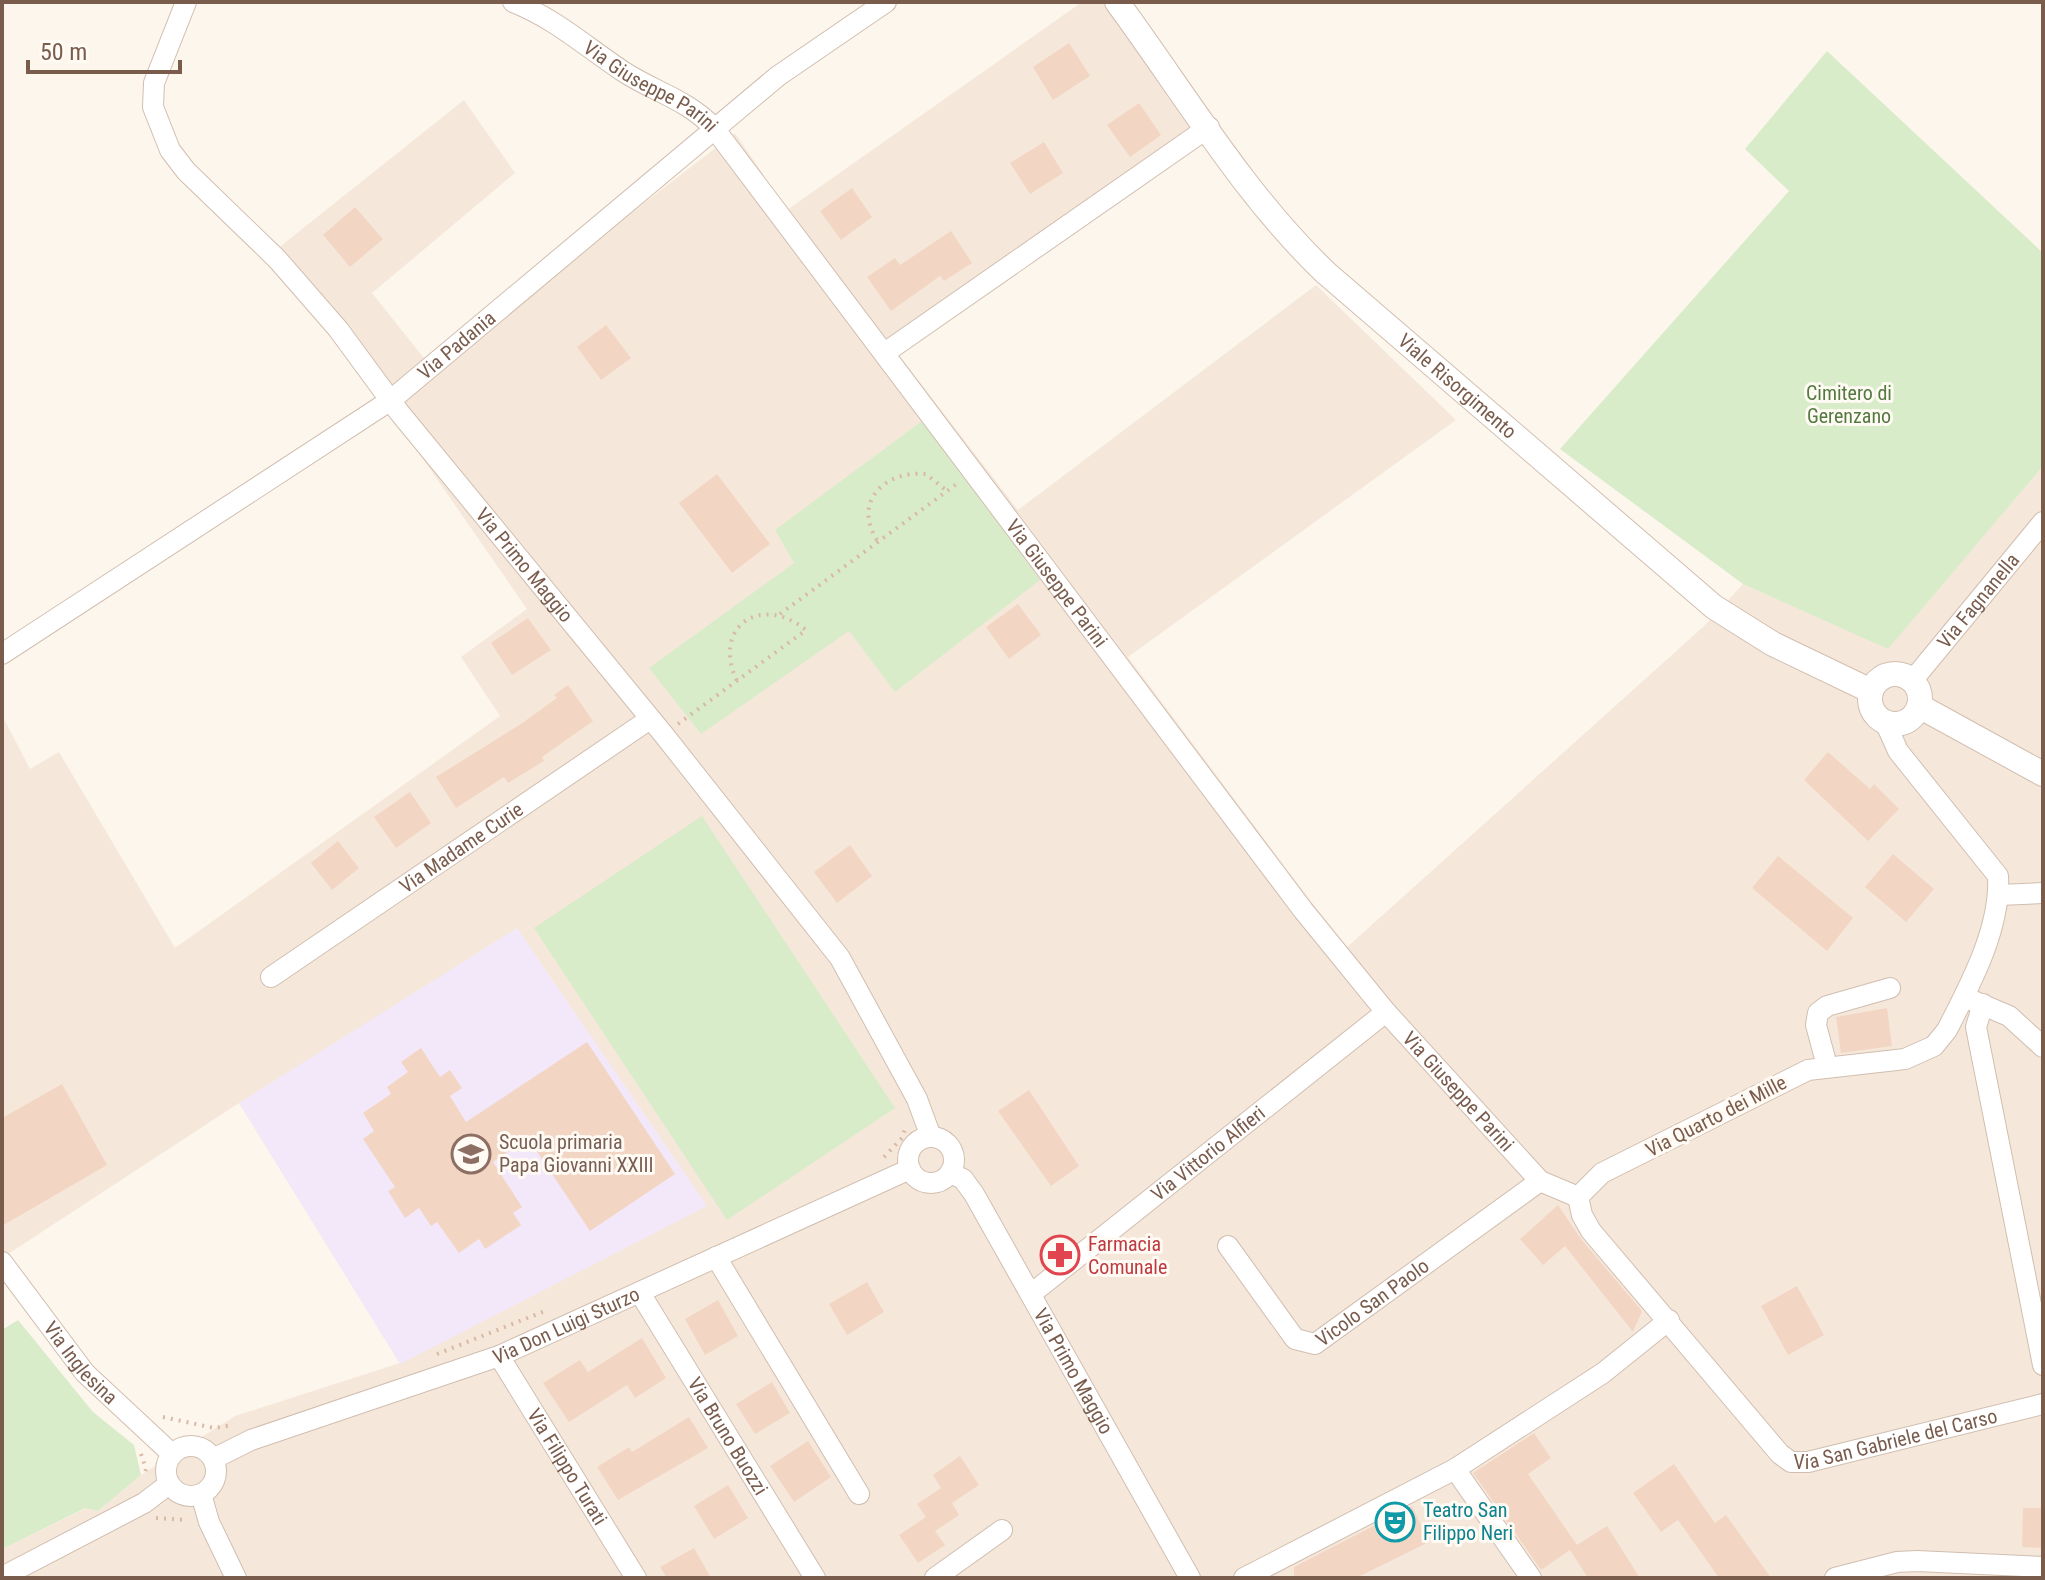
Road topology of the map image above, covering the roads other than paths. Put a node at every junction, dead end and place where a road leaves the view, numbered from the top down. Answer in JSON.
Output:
{"nodes":[{"id":1,"x":186,"y":2,"type":"edge"},
{"id":2,"x":513,"y":2,"type":"edge"},
{"id":3,"x":886,"y":2,"type":"edge"},
{"id":4,"x":1117,"y":2,"type":"edge"},
{"id":5,"x":1209,"y":127,"type":"junction"},
{"id":6,"x":714,"y":128,"type":"junction"},
{"id":7,"x":886,"y":352,"type":"junction"},
{"id":8,"x":391,"y":400,"type":"junction"},
{"id":9,"x":2043,"y":522,"type":"edge"},
{"id":10,"x":2,"y":654,"type":"edge"},
{"id":11,"x":1912,"y":681,"type":"junction"},
{"id":12,"x":1871,"y":691,"type":"junction"},
{"id":13,"x":1919,"y":706,"type":"junction"},
{"id":14,"x":650,"y":719,"type":"junction"},
{"id":15,"x":1885,"y":722,"type":"junction"},
{"id":16,"x":2043,"y":774,"type":"edge"},
{"id":17,"x":2043,"y":893,"type":"edge"},
{"id":18,"x":1999,"y":895,"type":"junction"},
{"id":19,"x":271,"y":977,"type":"dead end"},
{"id":20,"x":1890,"y":988,"type":"dead end"},
{"id":21,"x":1974,"y":1000,"type":"junction"},
{"id":22,"x":1386,"y":1012,"type":"junction"},
{"id":23,"x":2043,"y":1047,"type":"edge"},
{"id":24,"x":1827,"y":1066,"type":"junction"},
{"id":25,"x":931,"y":1137,"type":"junction"},
{"id":26,"x":910,"y":1169,"type":"junction"},
{"id":27,"x":950,"y":1173,"type":"junction"},
{"id":28,"x":1540,"y":1181,"type":"junction"},
{"id":29,"x":1578,"y":1197,"type":"junction"},
{"id":30,"x":1228,"y":1246,"type":"dead end"},
{"id":31,"x":716,"y":1257,"type":"junction"},
{"id":32,"x":2,"y":1262,"type":"edge"},
{"id":33,"x":640,"y":1293,"type":"junction"},
{"id":34,"x":1031,"y":1294,"type":"junction"},
{"id":35,"x":1669,"y":1320,"type":"junction"},
{"id":36,"x":499,"y":1356,"type":"junction"},
{"id":37,"x":2043,"y":1365,"type":"edge"},
{"id":38,"x":2043,"y":1404,"type":"edge"},
{"id":39,"x":172,"y":1454,"type":"junction"},
{"id":40,"x":213,"y":1459,"type":"junction"},
{"id":41,"x":1455,"y":1469,"type":"junction"},
{"id":42,"x":169,"y":1484,"type":"junction"},
{"id":43,"x":201,"y":1494,"type":"junction"},
{"id":44,"x":859,"y":1494,"type":"dead end"},
{"id":45,"x":1002,"y":1530,"type":"dead end"},
{"id":46,"x":2043,"y":1567,"type":"edge"},
{"id":47,"x":2,"y":1577,"type":"edge"},
{"id":48,"x":236,"y":1578,"type":"edge"},
{"id":49,"x":636,"y":1578,"type":"edge"},
{"id":50,"x":815,"y":1578,"type":"edge"},
{"id":51,"x":935,"y":1578,"type":"edge"},
{"id":52,"x":1190,"y":1578,"type":"edge"},
{"id":53,"x":1244,"y":1578,"type":"edge"},
{"id":54,"x":1531,"y":1578,"type":"edge"},
{"id":55,"x":1835,"y":1578,"type":"edge"}],
"edges":[{"from":1,"to":8,"type":"street","name":"Via Primo Maggio"},
{"from":2,"to":6,"type":"street","name":"Via Giuseppe Parini"},
{"from":3,"to":6,"type":"street","name":"Via Padania"},
{"from":4,"to":5,"type":"street","name":"Viale Risorgimento"},
{"from":5,"to":7,"type":"street"},
{"from":5,"to":12,"type":"street","name":"Viale Risorgimento"},
{"from":6,"to":7,"type":"street","name":"Via Giuseppe Parini"},
{"from":6,"to":8,"type":"street","name":"Via Padania"},
{"from":7,"to":22,"type":"street","name":"Via Giuseppe Parini"},
{"from":8,"to":10,"type":"street","name":"Via Padania"},
{"from":8,"to":14,"type":"street","name":"Via Primo Maggio"},
{"from":9,"to":11,"type":"street","name":"Via Fagnanella"},
{"from":11,"to":12,"type":"street"},
{"from":11,"to":13,"type":"street"},
{"from":12,"to":15,"type":"street"},
{"from":13,"to":15,"type":"street"},
{"from":13,"to":16,"type":"street"},
{"from":14,"to":19,"type":"street","name":"Via Madame Curie"},
{"from":14,"to":25,"type":"street","name":"Via Primo Maggio"},
{"from":15,"to":18,"type":"street"},
{"from":17,"to":18,"type":"street"},
{"from":18,"to":21,"type":"street","name":"Via Quarto dei Mille"},
{"from":20,"to":24,"type":"street"},
{"from":21,"to":23,"type":"street"},
{"from":21,"to":24,"type":"street","name":"Via Quarto dei Mille"},
{"from":21,"to":37,"type":"street"},
{"from":22,"to":28,"type":"street","name":"Via Giuseppe Parini"},
{"from":22,"to":34,"type":"street","name":"Via Vittorio Alfieri"},
{"from":24,"to":29,"type":"street","name":"Via Quarto dei Mille"},
{"from":25,"to":26,"type":"street"},
{"from":25,"to":27,"type":"street"},
{"from":26,"to":27,"type":"street"},
{"from":26,"to":31,"type":"street","name":"Via Don Luigi Sturzo"},
{"from":27,"to":34,"type":"street","name":"Via Primo Maggio"},
{"from":28,"to":29,"type":"street","name":"Via Giuseppe Parini"},
{"from":28,"to":30,"type":"street","name":"Vicolo San Paolo"},
{"from":29,"to":35,"type":"street"},
{"from":31,"to":33,"type":"street","name":"Via Don Luigi Sturzo"},
{"from":31,"to":44,"type":"street"},
{"from":32,"to":39,"type":"street","name":"Via Inglesina"},
{"from":33,"to":36,"type":"street","name":"Via Don Luigi Sturzo"},
{"from":33,"to":50,"type":"street","name":"Via Bruno Buozzi"},
{"from":34,"to":52,"type":"street","name":"Via Primo Maggio"},
{"from":35,"to":38,"type":"street","name":"Via San Gabriele del Carso"},
{"from":35,"to":41,"type":"street"},
{"from":36,"to":40,"type":"street","name":"Via Don Luigi Sturzo"},
{"from":36,"to":49,"type":"street","name":"Via Filippo Turati"},
{"from":39,"to":40,"type":"street"},
{"from":39,"to":42,"type":"street"},
{"from":40,"to":43,"type":"street"},
{"from":41,"to":53,"type":"street"},
{"from":41,"to":54,"type":"street"},
{"from":42,"to":43,"type":"street"},
{"from":42,"to":47,"type":"street"},
{"from":43,"to":48,"type":"street"},
{"from":45,"to":51,"type":"street"},
{"from":46,"to":55,"type":"street"}]}
